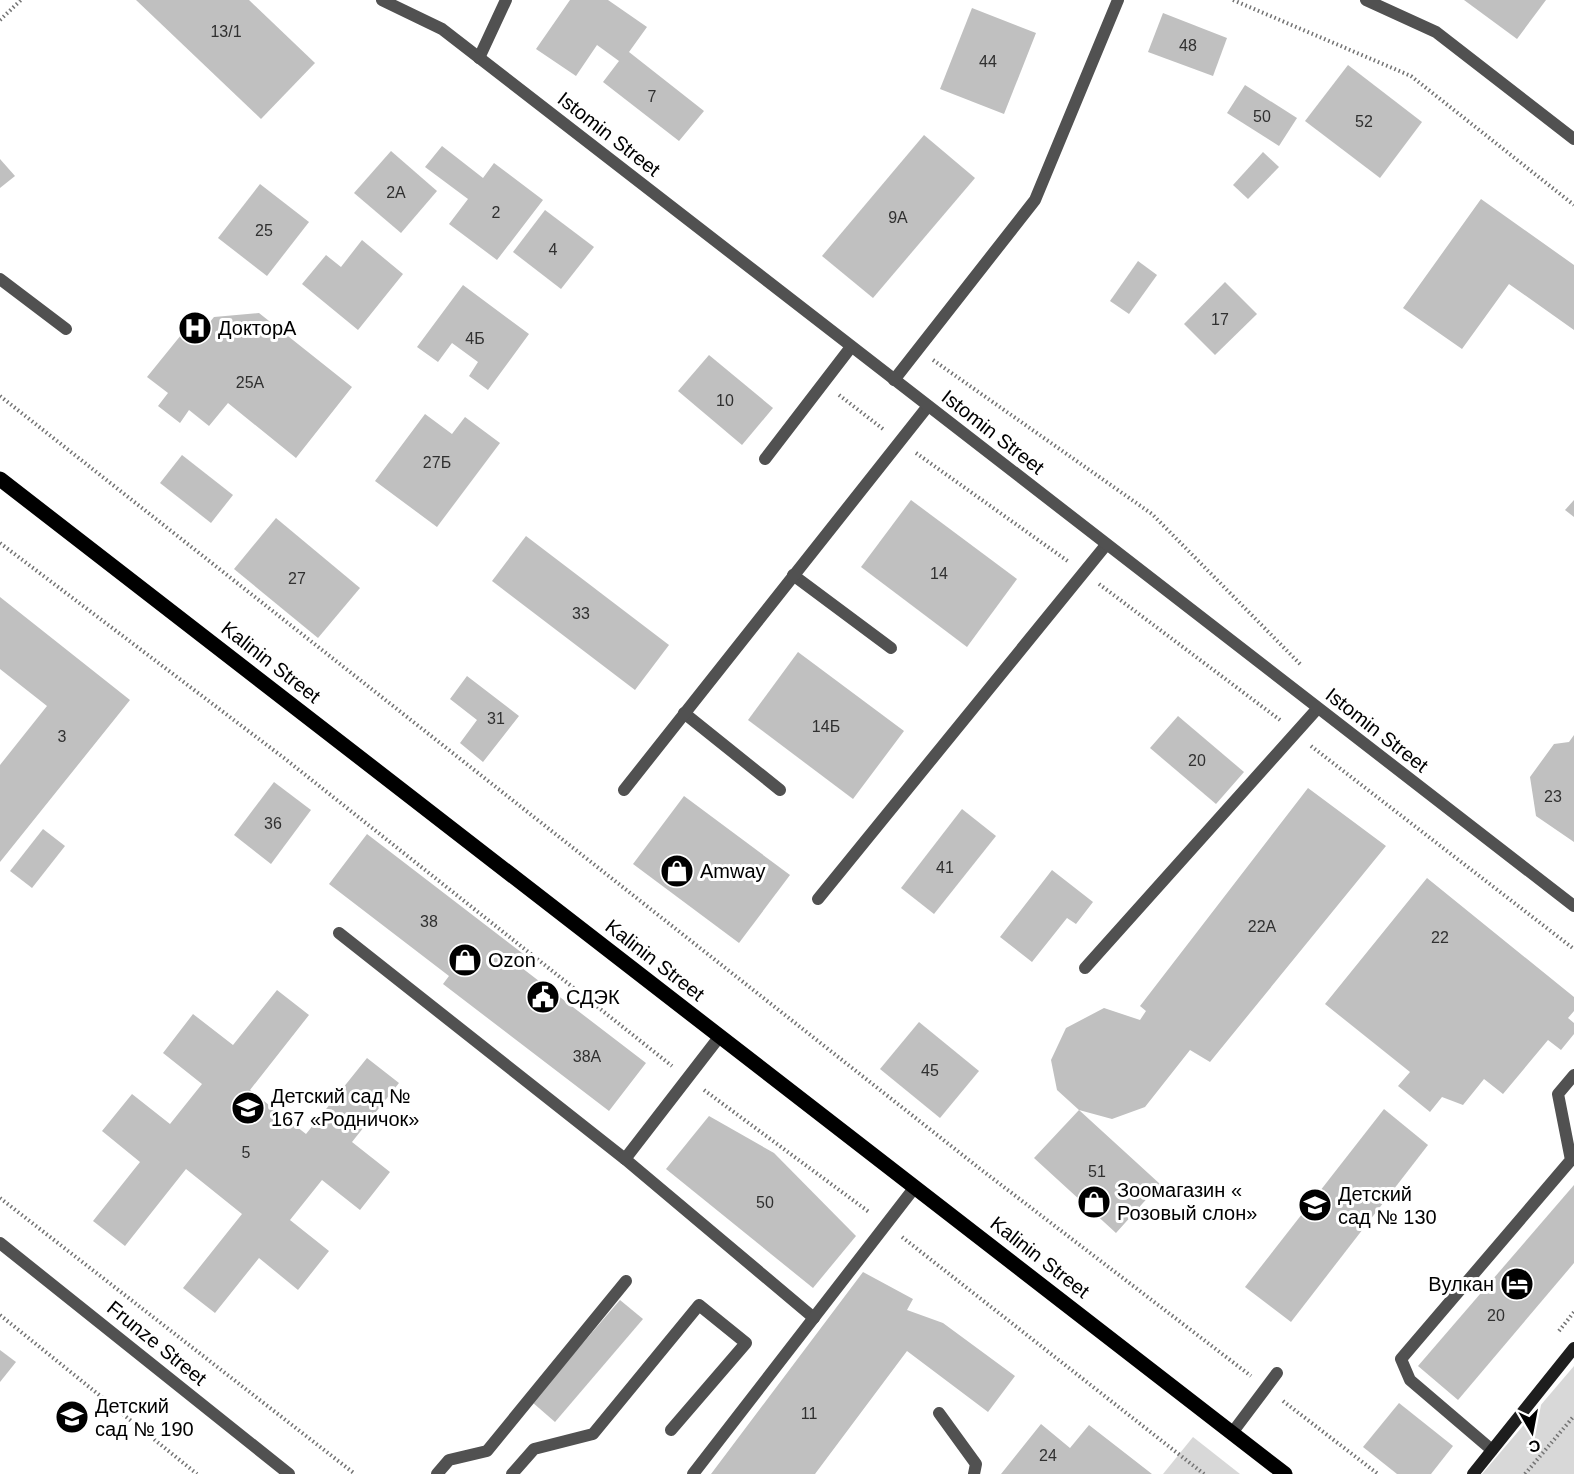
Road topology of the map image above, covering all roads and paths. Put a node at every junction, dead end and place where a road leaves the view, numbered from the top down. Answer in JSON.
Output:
{"nodes":[{"id":1,"x":21,"y":0,"type":"edge"},
{"id":2,"x":382,"y":0,"type":"edge"},
{"id":3,"x":506,"y":0,"type":"edge"},
{"id":4,"x":1118,"y":0,"type":"edge"},
{"id":5,"x":1233,"y":0,"type":"edge"},
{"id":6,"x":1366,"y":0,"type":"edge"},
{"id":7,"x":0,"y":20,"type":"edge"},
{"id":8,"x":479,"y":58,"type":"junction"},
{"id":9,"x":1574,"y":139,"type":"edge"},
{"id":10,"x":1574,"y":205,"type":"edge"},
{"id":11,"x":0,"y":279,"type":"edge"},
{"id":12,"x":66,"y":329,"type":"dead end"},
{"id":13,"x":851,"y":347,"type":"junction"},
{"id":14,"x":918,"y":349,"type":"junction"},
{"id":15,"x":894,"y":380,"type":"junction"},
{"id":16,"x":823,"y":384,"type":"junction"},
{"id":17,"x":0,"y":396,"type":"edge"},
{"id":18,"x":928,"y":406,"type":"junction"},
{"id":19,"x":900,"y":441,"type":"junction"},
{"id":20,"x":765,"y":459,"type":"dead end"},
{"id":21,"x":0,"y":479,"type":"edge"},
{"id":22,"x":0,"y":543,"type":"edge"},
{"id":23,"x":1106,"y":545,"type":"junction"},
{"id":24,"x":1084,"y":572,"type":"junction"},
{"id":25,"x":794,"y":575,"type":"junction"},
{"id":26,"x":891,"y":648,"type":"dead end"},
{"id":27,"x":1306,"y":670,"type":"dead end"},
{"id":28,"x":1317,"y":709,"type":"junction"},
{"id":29,"x":684,"y":713,"type":"junction"},
{"id":30,"x":1296,"y":732,"type":"junction"},
{"id":31,"x":624,"y":790,"type":"dead end"},
{"id":32,"x":780,"y":790,"type":"dead end"},
{"id":33,"x":818,"y":899,"type":"dead end"},
{"id":34,"x":1574,"y":906,"type":"edge"},
{"id":35,"x":339,"y":933,"type":"dead end"},
{"id":36,"x":1574,"y":949,"type":"edge"},
{"id":37,"x":1085,"y":968,"type":"dead end"},
{"id":38,"x":720,"y":1036,"type":"junction"},
{"id":39,"x":1574,"y":1075,"type":"edge"},
{"id":40,"x":687,"y":1078,"type":"junction"},
{"id":41,"x":625,"y":1159,"type":"junction"},
{"id":42,"x":915,"y":1187,"type":"junction"},
{"id":43,"x":0,"y":1198,"type":"edge"},
{"id":44,"x":886,"y":1225,"type":"junction"},
{"id":45,"x":0,"y":1243,"type":"edge"},
{"id":46,"x":626,"y":1281,"type":"dead end"},
{"id":47,"x":0,"y":1315,"type":"edge"},
{"id":48,"x":814,"y":1318,"type":"junction"},
{"id":49,"x":1574,"y":1348,"type":"edge"},
{"id":50,"x":1277,"y":1372,"type":"dead end"},
{"id":51,"x":1266,"y":1388,"type":"junction"},
{"id":52,"x":939,"y":1413,"type":"dead end"},
{"id":53,"x":1574,"y":1416,"type":"edge"},
{"id":54,"x":671,"y":1430,"type":"dead end"},
{"id":55,"x":1232,"y":1433,"type":"junction"},
{"id":56,"x":1492,"y":1450,"type":"junction"},
{"id":57,"x":197,"y":1474,"type":"edge"},
{"id":58,"x":289,"y":1474,"type":"edge"},
{"id":59,"x":355,"y":1474,"type":"edge"},
{"id":60,"x":437,"y":1474,"type":"edge"},
{"id":61,"x":512,"y":1474,"type":"edge"},
{"id":62,"x":693,"y":1474,"type":"edge"},
{"id":63,"x":974,"y":1474,"type":"edge"},
{"id":64,"x":1204,"y":1474,"type":"edge"},
{"id":65,"x":1285,"y":1474,"type":"edge"},
{"id":66,"x":1378,"y":1474,"type":"edge"},
{"id":67,"x":1473,"y":1474,"type":"edge"},
{"id":68,"x":1526,"y":1474,"type":"edge"}],
"edges":[{"from":1,"to":7,"type":"path"},
{"from":2,"to":8,"type":"street","name":"Istomin Street"},
{"from":3,"to":8,"type":"street"},
{"from":4,"to":14,"type":"street"},
{"from":5,"to":10,"type":"path"},
{"from":6,"to":9,"type":"street"},
{"from":8,"to":13,"type":"street","name":"Istomin Street"},
{"from":11,"to":12,"type":"street"},
{"from":13,"to":15,"type":"street","name":"Istomin Street"},
{"from":13,"to":16,"type":"street"},
{"from":14,"to":15,"type":"street"},
{"from":14,"to":27,"type":"path"},
{"from":15,"to":18,"type":"street","name":"Istomin Street"},
{"from":16,"to":19,"type":"path"},
{"from":16,"to":20,"type":"street"},
{"from":17,"to":51,"type":"path"},
{"from":18,"to":19,"type":"street"},
{"from":18,"to":23,"type":"street","name":"Istomin Street"},
{"from":19,"to":24,"type":"path"},
{"from":19,"to":25,"type":"street"},
{"from":21,"to":38,"type":"main road","name":"Kalinin Street"},
{"from":22,"to":40,"type":"path"},
{"from":23,"to":24,"type":"street"},
{"from":23,"to":28,"type":"street","name":"Istomin Street"},
{"from":24,"to":30,"type":"path"},
{"from":24,"to":33,"type":"street"},
{"from":25,"to":26,"type":"street"},
{"from":25,"to":29,"type":"street"},
{"from":28,"to":30,"type":"street"},
{"from":28,"to":34,"type":"street","name":"Istomin Street"},
{"from":29,"to":31,"type":"street"},
{"from":29,"to":32,"type":"street"},
{"from":30,"to":36,"type":"path"},
{"from":30,"to":37,"type":"street"},
{"from":35,"to":41,"type":"street"},
{"from":38,"to":40,"type":"street"},
{"from":38,"to":42,"type":"main road","name":"Kalinin Street"},
{"from":39,"to":56,"type":"street"},
{"from":40,"to":41,"type":"street"},
{"from":40,"to":44,"type":"path"},
{"from":41,"to":48,"type":"street"},
{"from":42,"to":44,"type":"street"},
{"from":42,"to":55,"type":"main road","name":"Kalinin Street"},
{"from":43,"to":59,"type":"path"},
{"from":44,"to":48,"type":"street"},
{"from":44,"to":64,"type":"path"},
{"from":45,"to":58,"type":"street","name":"Frunze Street"},
{"from":46,"to":60,"type":"street"},
{"from":47,"to":57,"type":"path"},
{"from":48,"to":62,"type":"street"},
{"from":49,"to":56,"type":"street"},
{"from":50,"to":51,"type":"street"},
{"from":51,"to":55,"type":"street"},
{"from":51,"to":66,"type":"path"},
{"from":52,"to":63,"type":"street"},
{"from":53,"to":68,"type":"path"},
{"from":54,"to":61,"type":"street"},
{"from":55,"to":65,"type":"main road","name":"Kalinin Street"},
{"from":56,"to":67,"type":"street"}]}
